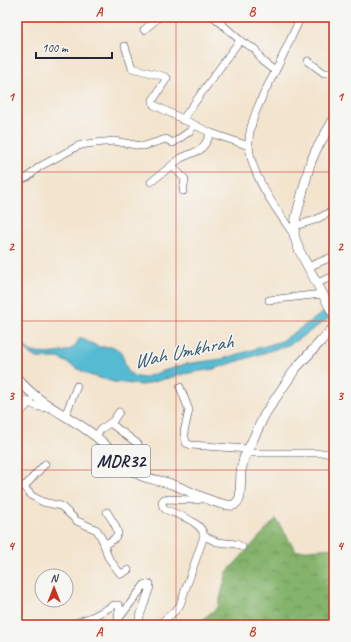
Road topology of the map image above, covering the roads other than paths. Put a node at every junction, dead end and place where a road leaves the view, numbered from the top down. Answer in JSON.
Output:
{"nodes":[{"id":1,"x":158,"y":17,"type":"edge"},
{"id":2,"x":214,"y":17,"type":"edge"},
{"id":3,"x":301,"y":17,"type":"edge"},
{"id":4,"x":144,"y":30,"type":"dead end"},
{"id":5,"x":240,"y":40,"type":"junction"},
{"id":6,"x":125,"y":46,"type":"dead end"},
{"id":7,"x":308,"y":61,"type":"dead end"},
{"id":8,"x":275,"y":71,"type":"junction"},
{"id":9,"x":334,"y":73,"type":"edge"},
{"id":10,"x":334,"y":119,"type":"edge"},
{"id":11,"x":182,"y":120,"type":"junction"},
{"id":12,"x":194,"y":126,"type":"junction"},
{"id":13,"x":211,"y":133,"type":"junction"},
{"id":14,"x":249,"y":146,"type":"junction"},
{"id":15,"x":172,"y":166,"type":"junction"},
{"id":16,"x":24,"y":179,"type":"dead end"},
{"id":17,"x":151,"y":182,"type":"dead end"},
{"id":18,"x":183,"y":191,"type":"dead end"},
{"id":19,"x":334,"y":210,"type":"edge"},
{"id":20,"x":294,"y":230,"type":"junction"},
{"id":21,"x":334,"y":256,"type":"edge"},
{"id":22,"x":308,"y":267,"type":"junction"},
{"id":23,"x":334,"y":276,"type":"edge"},
{"id":24,"x":317,"y":283,"type":"junction"},
{"id":25,"x":322,"y":294,"type":"junction"},
{"id":26,"x":269,"y":300,"type":"dead end"},
{"id":27,"x":334,"y":315,"type":"edge"},
{"id":28,"x":334,"y":327,"type":"edge"},
{"id":29,"x":17,"y":378,"type":"edge"},
{"id":30,"x":77,"y":386,"type":"dead end"},
{"id":31,"x":180,"y":387,"type":"dead end"},
{"id":32,"x":17,"y":397,"type":"edge"},
{"id":33,"x":30,"y":402,"type":"junction"},
{"id":34,"x":51,"y":408,"type":"junction"},
{"id":35,"x":119,"y":412,"type":"dead end"},
{"id":36,"x":17,"y":416,"type":"edge"},
{"id":37,"x":65,"y":416,"type":"junction"},
{"id":38,"x":110,"y":423,"type":"junction"},
{"id":39,"x":96,"y":436,"type":"junction"},
{"id":40,"x":138,"y":444,"type":"dead end"},
{"id":41,"x":247,"y":451,"type":"junction"},
{"id":42,"x":334,"y":453,"type":"edge"},
{"id":43,"x":45,"y":464,"type":"dead end"},
{"id":44,"x":17,"y":482,"type":"edge"},
{"id":45,"x":24,"y":486,"type":"junction"},
{"id":46,"x":206,"y":498,"type":"junction"},
{"id":47,"x":107,"y":512,"type":"dead end"},
{"id":48,"x":204,"y":536,"type":"junction"},
{"id":49,"x":104,"y":545,"type":"junction"},
{"id":50,"x":242,"y":547,"type":"dead end"},
{"id":51,"x":128,"y":570,"type":"dead end"},
{"id":52,"x":70,"y":625,"type":"edge"},
{"id":53,"x":137,"y":625,"type":"edge"},
{"id":54,"x":158,"y":625,"type":"edge"}],
"edges":[{"from":1,"to":4,"type":"street"},
{"from":2,"to":5,"type":"street"},
{"from":3,"to":8,"type":"street"},
{"from":5,"to":8,"type":"street"},
{"from":5,"to":11,"type":"street"},
{"from":6,"to":11,"type":"street"},
{"from":7,"to":9,"type":"street"},
{"from":8,"to":14,"type":"street"},
{"from":10,"to":20,"type":"main road"},
{"from":11,"to":12,"type":"street"},
{"from":12,"to":13,"type":"street"},
{"from":12,"to":16,"type":"street"},
{"from":13,"to":14,"type":"street"},
{"from":13,"to":15,"type":"street"},
{"from":14,"to":20,"type":"street"},
{"from":15,"to":17,"type":"street"},
{"from":15,"to":18,"type":"street"},
{"from":19,"to":20,"type":"street"},
{"from":20,"to":22,"type":"main road"},
{"from":21,"to":22,"type":"street"},
{"from":22,"to":24,"type":"main road"},
{"from":23,"to":24,"type":"street"},
{"from":24,"to":25,"type":"main road"},
{"from":25,"to":26,"type":"street"},
{"from":25,"to":27,"type":"main road"},
{"from":28,"to":41,"type":"main road","number":"MDR32"},
{"from":29,"to":34,"type":"main road","number":"MDR32"},
{"from":30,"to":37,"type":"street"},
{"from":31,"to":41,"type":"street"},
{"from":32,"to":33,"type":"street"},
{"from":33,"to":34,"type":"street"},
{"from":33,"to":36,"type":"street"},
{"from":34,"to":37,"type":"main road","number":"MDR32"},
{"from":35,"to":38,"type":"street"},
{"from":37,"to":39,"type":"main road","number":"MDR32"},
{"from":38,"to":39,"type":"street"},
{"from":38,"to":40,"type":"street"},
{"from":39,"to":46,"type":"main road","number":"MDR32"},
{"from":41,"to":42,"type":"street"},
{"from":41,"to":46,"type":"main road","number":"MDR32"},
{"from":43,"to":45,"type":"street"},
{"from":44,"to":45,"type":"street"},
{"from":45,"to":49,"type":"street"},
{"from":46,"to":48,"type":"street"},
{"from":47,"to":49,"type":"street"},
{"from":48,"to":50,"type":"street"},
{"from":48,"to":54,"type":"street"},
{"from":49,"to":51,"type":"street"},
{"from":52,"to":53,"type":"street"}]}
